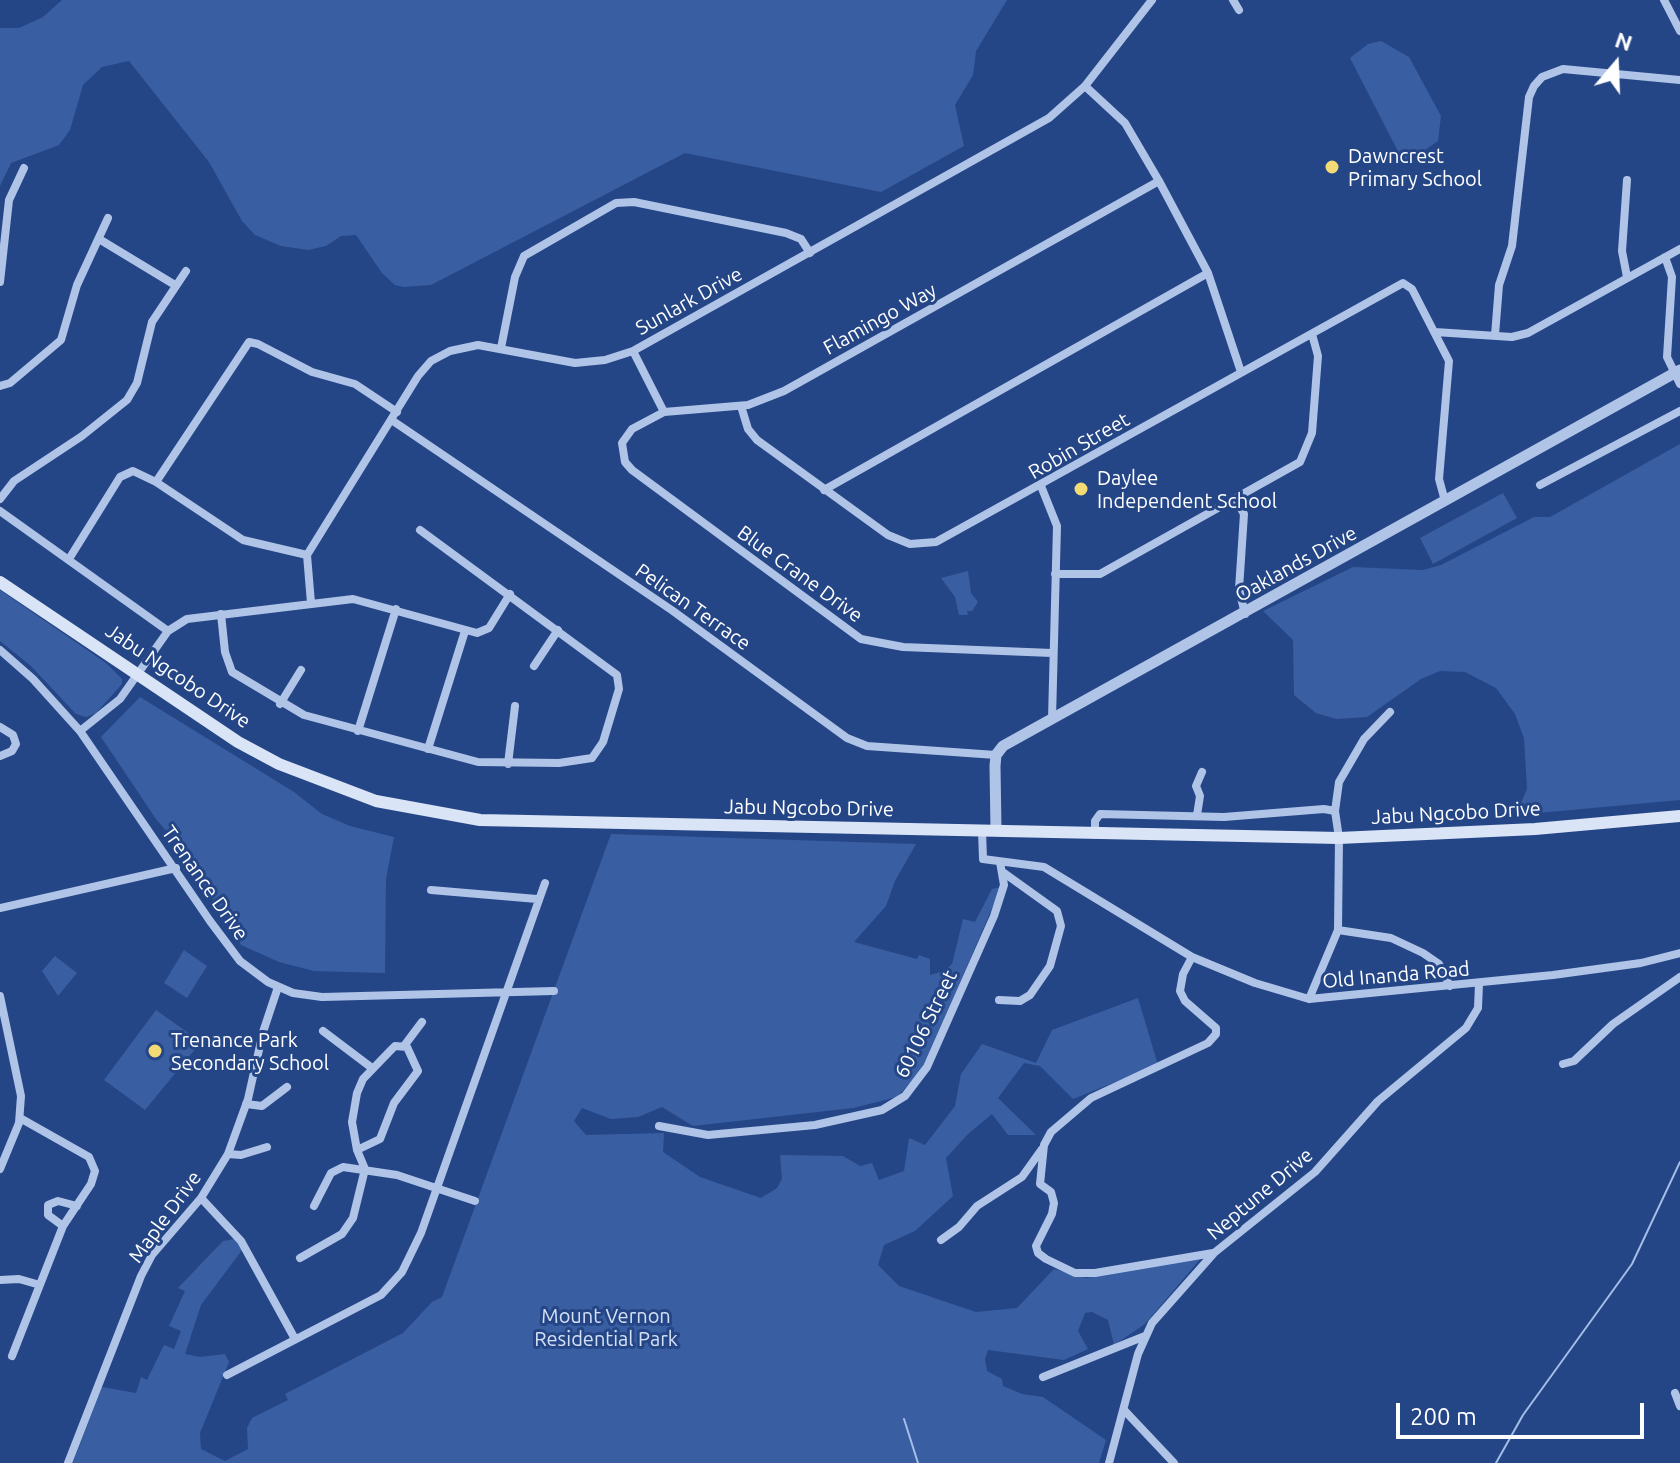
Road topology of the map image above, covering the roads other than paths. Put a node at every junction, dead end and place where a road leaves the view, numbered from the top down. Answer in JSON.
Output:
{"nodes":[{"id":1,"x":1152,"y":0,"type":"edge"},
{"id":2,"x":1233,"y":0,"type":"edge"},
{"id":3,"x":1664,"y":0,"type":"edge"},
{"id":4,"x":1239,"y":10,"type":"dead end"},
{"id":5,"x":1680,"y":31,"type":"edge"},
{"id":6,"x":1680,"y":80,"type":"edge"},
{"id":7,"x":1085,"y":86,"type":"junction"},
{"id":8,"x":24,"y":168,"type":"dead end"},
{"id":9,"x":1627,"y":180,"type":"dead end"},
{"id":10,"x":1159,"y":181,"type":"junction"},
{"id":11,"x":108,"y":218,"type":"dead end"},
{"id":12,"x":99,"y":239,"type":"junction"},
{"id":13,"x":1680,"y":249,"type":"edge"},
{"id":14,"x":810,"y":253,"type":"junction"},
{"id":15,"x":1665,"y":257,"type":"junction"},
{"id":16,"x":186,"y":271,"type":"dead end"},
{"id":17,"x":1208,"y":273,"type":"junction"},
{"id":18,"x":1627,"y":277,"type":"junction"},
{"id":19,"x":0,"y":282,"type":"edge"},
{"id":20,"x":175,"y":285,"type":"junction"},
{"id":21,"x":1435,"y":332,"type":"junction"},
{"id":22,"x":1312,"y":334,"type":"junction"},
{"id":23,"x":1495,"y":335,"type":"junction"},
{"id":24,"x":501,"y":348,"type":"junction"},
{"id":25,"x":633,"y":351,"type":"junction"},
{"id":26,"x":1241,"y":372,"type":"junction"},
{"id":27,"x":1678,"y":375,"type":"edge"},
{"id":28,"x":0,"y":386,"type":"edge"},
{"id":29,"x":741,"y":406,"type":"junction"},
{"id":30,"x":1680,"y":411,"type":"edge"},
{"id":31,"x":664,"y":412,"type":"junction"},
{"id":32,"x":395,"y":417,"type":"junction"},
{"id":33,"x":156,"y":482,"type":"junction"},
{"id":34,"x":1540,"y":485,"type":"dead end"},
{"id":35,"x":1041,"y":486,"type":"junction"},
{"id":36,"x":824,"y":490,"type":"junction"},
{"id":37,"x":1235,"y":498,"type":"junction"},
{"id":38,"x":0,"y":499,"type":"edge"},
{"id":39,"x":1445,"y":501,"type":"junction"},
{"id":40,"x":0,"y":511,"type":"edge"},
{"id":41,"x":420,"y":530,"type":"dead end"},
{"id":42,"x":307,"y":555,"type":"junction"},
{"id":43,"x":69,"y":559,"type":"junction"},
{"id":44,"x":1055,"y":574,"type":"junction"},
{"id":45,"x":0,"y":582,"type":"edge"},
{"id":46,"x":510,"y":594,"type":"junction"},
{"id":47,"x":311,"y":603,"type":"junction"},
{"id":48,"x":396,"y":609,"type":"junction"},
{"id":49,"x":221,"y":614,"type":"junction"},
{"id":50,"x":1245,"y":614,"type":"junction"},
{"id":51,"x":558,"y":630,"type":"junction"},
{"id":52,"x":168,"y":631,"type":"junction"},
{"id":53,"x":465,"y":631,"type":"junction"},
{"id":54,"x":0,"y":650,"type":"edge"},
{"id":55,"x":1052,"y":653,"type":"junction"},
{"id":56,"x":534,"y":666,"type":"dead end"},
{"id":57,"x":301,"y":670,"type":"dead end"},
{"id":58,"x":139,"y":676,"type":"junction"},
{"id":59,"x":280,"y":704,"type":"junction"},
{"id":60,"x":515,"y":706,"type":"dead end"},
{"id":61,"x":1390,"y":712,"type":"dead end"},
{"id":62,"x":1052,"y":719,"type":"junction"},
{"id":63,"x":0,"y":727,"type":"edge"},
{"id":64,"x":80,"y":731,"type":"junction"},
{"id":65,"x":358,"y":731,"type":"junction"},
{"id":66,"x":428,"y":749,"type":"junction"},
{"id":67,"x":996,"y":755,"type":"junction"},
{"id":68,"x":0,"y":756,"type":"edge"},
{"id":69,"x":508,"y":764,"type":"junction"},
{"id":70,"x":1202,"y":772,"type":"dead end"},
{"id":71,"x":1335,"y":811,"type":"junction"},
{"id":72,"x":1197,"y":815,"type":"junction"},
{"id":73,"x":1680,"y":816,"type":"edge"},
{"id":74,"x":982,"y":830,"type":"junction"},
{"id":75,"x":996,"y":830,"type":"junction"},
{"id":76,"x":1095,"y":833,"type":"junction"},
{"id":77,"x":1339,"y":838,"type":"junction"},
{"id":78,"x":1000,"y":862,"type":"junction"},
{"id":79,"x":176,"y":868,"type":"junction"},
{"id":80,"x":1004,"y":873,"type":"junction"},
{"id":81,"x":545,"y":883,"type":"dead end"},
{"id":82,"x":431,"y":890,"type":"dead end"},
{"id":83,"x":537,"y":899,"type":"junction"},
{"id":84,"x":0,"y":908,"type":"edge"},
{"id":85,"x":1338,"y":930,"type":"junction"},
{"id":86,"x":1680,"y":953,"type":"edge"},
{"id":87,"x":1192,"y":957,"type":"junction"},
{"id":88,"x":1680,"y":977,"type":"edge"},
{"id":89,"x":1479,"y":984,"type":"junction"},
{"id":90,"x":1450,"y":986,"type":"junction"},
{"id":91,"x":278,"y":987,"type":"junction"},
{"id":92,"x":506,"y":991,"type":"junction"},
{"id":93,"x":554,"y":991,"type":"dead end"},
{"id":94,"x":0,"y":996,"type":"edge"},
{"id":95,"x":1309,"y":999,"type":"junction"},
{"id":96,"x":999,"y":1000,"type":"dead end"},
{"id":97,"x":422,"y":1022,"type":"dead end"},
{"id":98,"x":323,"y":1031,"type":"dead end"},
{"id":99,"x":404,"y":1046,"type":"junction"},
{"id":100,"x":1563,"y":1064,"type":"dead end"},
{"id":101,"x":372,"y":1068,"type":"junction"},
{"id":102,"x":287,"y":1087,"type":"dead end"},
{"id":103,"x":246,"y":1104,"type":"junction"},
{"id":104,"x":20,"y":1118,"type":"junction"},
{"id":105,"x":659,"y":1126,"type":"dead end"},
{"id":106,"x":1044,"y":1145,"type":"junction"},
{"id":107,"x":267,"y":1147,"type":"dead end"},
{"id":108,"x":357,"y":1150,"type":"junction"},
{"id":109,"x":228,"y":1154,"type":"junction"},
{"id":110,"x":0,"y":1169,"type":"edge"},
{"id":111,"x":365,"y":1169,"type":"junction"},
{"id":112,"x":437,"y":1188,"type":"junction"},
{"id":113,"x":201,"y":1198,"type":"junction"},
{"id":114,"x":475,"y":1201,"type":"dead end"},
{"id":115,"x":77,"y":1206,"type":"junction"},
{"id":116,"x":314,"y":1206,"type":"dead end"},
{"id":117,"x":63,"y":1226,"type":"junction"},
{"id":118,"x":941,"y":1240,"type":"dead end"},
{"id":119,"x":1214,"y":1253,"type":"junction"},
{"id":120,"x":300,"y":1258,"type":"dead end"},
{"id":121,"x":0,"y":1280,"type":"edge"},
{"id":122,"x":40,"y":1285,"type":"junction"},
{"id":123,"x":1145,"y":1336,"type":"junction"},
{"id":124,"x":295,"y":1339,"type":"junction"},
{"id":125,"x":12,"y":1356,"type":"dead end"},
{"id":126,"x":227,"y":1375,"type":"dead end"},
{"id":127,"x":1043,"y":1377,"type":"dead end"},
{"id":128,"x":1675,"y":1393,"type":"dead end"},
{"id":129,"x":1680,"y":1406,"type":"edge"},
{"id":130,"x":1124,"y":1410,"type":"junction"},
{"id":131,"x":68,"y":1463,"type":"edge"},
{"id":132,"x":1109,"y":1463,"type":"edge"},
{"id":133,"x":1174,"y":1463,"type":"edge"}],
"edges":[{"from":1,"to":7,"type":"street","name":"Sunlark Drive"},
{"from":2,"to":4,"type":"street"},
{"from":3,"to":5,"type":"street"},
{"from":6,"to":23,"type":"street"},
{"from":7,"to":10,"type":"street"},
{"from":7,"to":14,"type":"street","name":"Sunlark Drive"},
{"from":8,"to":19,"type":"street"},
{"from":9,"to":18,"type":"street"},
{"from":10,"to":17,"type":"street"},
{"from":10,"to":29,"type":"street","name":"Flamingo Way"},
{"from":11,"to":12,"type":"street"},
{"from":12,"to":20,"type":"street"},
{"from":12,"to":28,"type":"street"},
{"from":13,"to":15,"type":"street"},
{"from":14,"to":24,"type":"street"},
{"from":14,"to":25,"type":"street","name":"Sunlark Drive"},
{"from":15,"to":18,"type":"street"},
{"from":15,"to":27,"type":"street"},
{"from":16,"to":20,"type":"street"},
{"from":17,"to":26,"type":"street"},
{"from":17,"to":36,"type":"street"},
{"from":18,"to":23,"type":"street"},
{"from":20,"to":38,"type":"street"},
{"from":21,"to":22,"type":"street","name":"Robin Street"},
{"from":21,"to":23,"type":"street"},
{"from":21,"to":39,"type":"street"},
{"from":22,"to":26,"type":"street","name":"Robin Street"},
{"from":22,"to":37,"type":"street"},
{"from":24,"to":25,"type":"street","name":"Sunlark Drive"},
{"from":24,"to":32,"type":"street","name":"Sunlark Drive"},
{"from":25,"to":31,"type":"street"},
{"from":26,"to":35,"type":"street","name":"Robin Street"},
{"from":27,"to":39,"type":"street","name":"Oaklands Drive"},
{"from":29,"to":31,"type":"street","name":"Flamingo Way"},
{"from":29,"to":36,"type":"street","name":"Robin Street"},
{"from":30,"to":34,"type":"street"},
{"from":31,"to":55,"type":"street","name":"Blue Crane Drive"},
{"from":32,"to":33,"type":"street","name":"Pelican Terrace"},
{"from":32,"to":42,"type":"street","name":"Sunlark Drive"},
{"from":32,"to":67,"type":"street","name":"Pelican Terrace"},
{"from":33,"to":42,"type":"street"},
{"from":33,"to":43,"type":"street"},
{"from":35,"to":36,"type":"street","name":"Robin Street"},
{"from":35,"to":44,"type":"street"},
{"from":37,"to":44,"type":"street"},
{"from":37,"to":50,"type":"street"},
{"from":39,"to":50,"type":"street","name":"Oaklands Drive"},
{"from":40,"to":43,"type":"street"},
{"from":41,"to":46,"type":"street"},
{"from":42,"to":47,"type":"street"},
{"from":43,"to":52,"type":"street"},
{"from":44,"to":55,"type":"street"},
{"from":45,"to":58,"type":"main road","name":"Jabu Ngcobo Drive"},
{"from":46,"to":51,"type":"street"},
{"from":46,"to":53,"type":"street"},
{"from":47,"to":48,"type":"street"},
{"from":47,"to":49,"type":"street"},
{"from":48,"to":53,"type":"street"},
{"from":48,"to":65,"type":"street"},
{"from":49,"to":52,"type":"street"},
{"from":49,"to":59,"type":"street"},
{"from":50,"to":62,"type":"street","name":"Oaklands Drive"},
{"from":51,"to":56,"type":"street"},
{"from":51,"to":69,"type":"street"},
{"from":52,"to":58,"type":"street"},
{"from":53,"to":66,"type":"street"},
{"from":54,"to":64,"type":"street","name":"Trenance Drive"},
{"from":55,"to":62,"type":"street"},
{"from":57,"to":59,"type":"street"},
{"from":58,"to":64,"type":"street"},
{"from":58,"to":74,"type":"main road","name":"Jabu Ngcobo Drive"},
{"from":59,"to":65,"type":"street"},
{"from":60,"to":69,"type":"street"},
{"from":61,"to":71,"type":"street"},
{"from":62,"to":67,"type":"street","name":"Oaklands Drive"},
{"from":63,"to":68,"type":"street"},
{"from":64,"to":79,"type":"street","name":"Trenance Drive"},
{"from":65,"to":66,"type":"street"},
{"from":66,"to":69,"type":"street"},
{"from":67,"to":75,"type":"street"},
{"from":70,"to":72,"type":"street"},
{"from":71,"to":72,"type":"street"},
{"from":71,"to":77,"type":"street"},
{"from":72,"to":76,"type":"street"},
{"from":73,"to":77,"type":"main road","name":"Jabu Ngcobo Drive"},
{"from":74,"to":75,"type":"main road","name":"Jabu Ngcobo Drive"},
{"from":74,"to":78,"type":"street"},
{"from":75,"to":76,"type":"main road","name":"Jabu Ngcobo Drive"},
{"from":76,"to":77,"type":"main road","name":"Jabu Ngcobo Drive"},
{"from":77,"to":85,"type":"street"},
{"from":78,"to":80,"type":"street"},
{"from":78,"to":87,"type":"street","name":"Old Inanda Road"},
{"from":79,"to":84,"type":"street"},
{"from":79,"to":91,"type":"street","name":"Trenance Drive"},
{"from":80,"to":96,"type":"street"},
{"from":80,"to":105,"type":"street","name":"60106 Street"},
{"from":81,"to":83,"type":"street"},
{"from":82,"to":83,"type":"street"},
{"from":83,"to":92,"type":"street"},
{"from":85,"to":90,"type":"street"},
{"from":85,"to":95,"type":"street"},
{"from":86,"to":89,"type":"street","name":"Old Inanda Road"},
{"from":87,"to":95,"type":"street","name":"Old Inanda Road"},
{"from":87,"to":106,"type":"street"},
{"from":88,"to":100,"type":"street"},
{"from":89,"to":90,"type":"street","name":"Old Inanda Road"},
{"from":89,"to":119,"type":"street","name":"Neptune Drive"},
{"from":90,"to":95,"type":"street","name":"Old Inanda Road"},
{"from":91,"to":92,"type":"street","name":"Trenance Drive"},
{"from":91,"to":103,"type":"street","name":"Maple Drive"},
{"from":92,"to":93,"type":"street","name":"Trenance Drive"},
{"from":92,"to":112,"type":"street"},
{"from":94,"to":104,"type":"street"},
{"from":97,"to":99,"type":"street"},
{"from":98,"to":101,"type":"street"},
{"from":99,"to":101,"type":"street"},
{"from":99,"to":108,"type":"street"},
{"from":101,"to":108,"type":"street"},
{"from":102,"to":103,"type":"street"},
{"from":103,"to":109,"type":"street","name":"Maple Drive"},
{"from":104,"to":110,"type":"street"},
{"from":104,"to":115,"type":"street"},
{"from":106,"to":118,"type":"street"},
{"from":106,"to":119,"type":"street"},
{"from":107,"to":109,"type":"street"},
{"from":108,"to":111,"type":"street"},
{"from":109,"to":113,"type":"street","name":"Maple Drive"},
{"from":111,"to":112,"type":"street"},
{"from":111,"to":116,"type":"street"},
{"from":111,"to":120,"type":"street"},
{"from":112,"to":114,"type":"street"},
{"from":112,"to":124,"type":"street"},
{"from":113,"to":124,"type":"street"},
{"from":113,"to":131,"type":"street","name":"Maple Drive"},
{"from":115,"to":117,"type":"street"},
{"from":115,"to":117,"type":"street"},
{"from":117,"to":122,"type":"street"},
{"from":119,"to":123,"type":"street","name":"Neptune Drive"},
{"from":121,"to":122,"type":"street"},
{"from":122,"to":125,"type":"street"},
{"from":123,"to":127,"type":"street"},
{"from":123,"to":130,"type":"street","name":"Neptune Drive"},
{"from":124,"to":126,"type":"street"},
{"from":128,"to":129,"type":"street"},
{"from":130,"to":132,"type":"street","name":"Neptune Drive"},
{"from":130,"to":133,"type":"street"}]}
